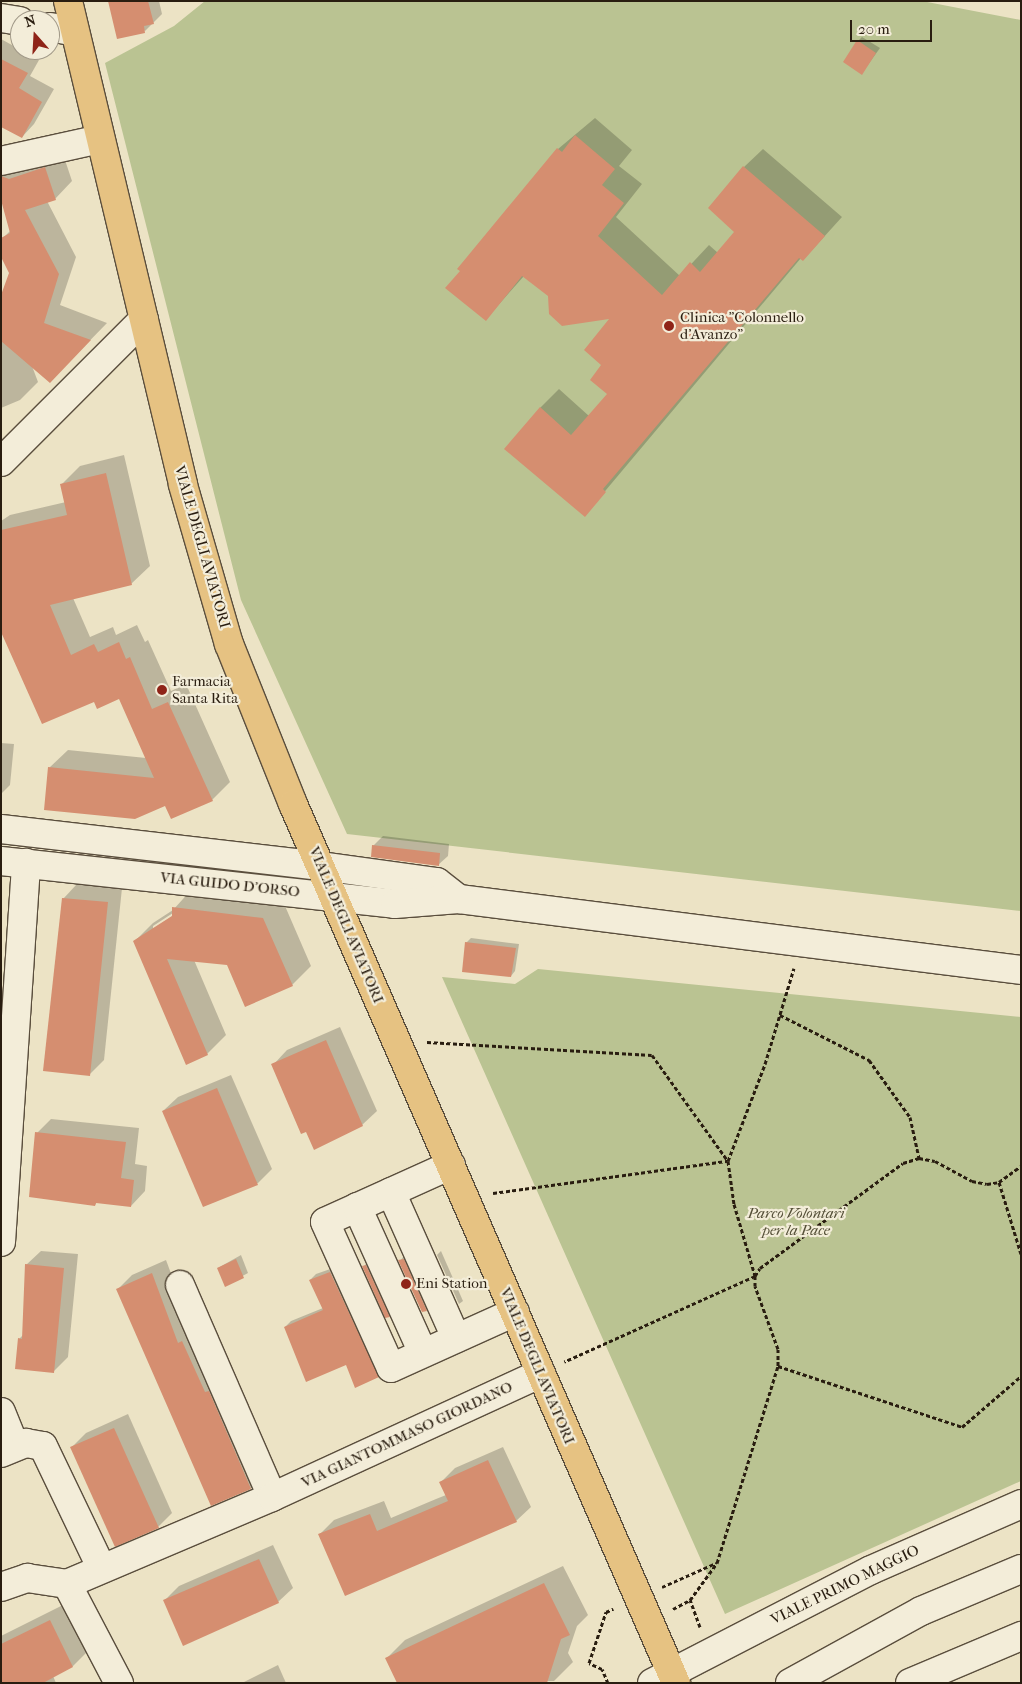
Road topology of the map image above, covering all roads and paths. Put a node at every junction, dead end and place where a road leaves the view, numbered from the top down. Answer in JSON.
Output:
{"nodes":[{"id":1,"x":68,"y":1,"type":"edge"},
{"id":2,"x":63,"y":30,"type":"edge"},
{"id":3,"x":100,"y":139,"type":"junction"},
{"id":4,"x":1,"y":160,"type":"edge"},
{"id":5,"x":144,"y":319,"type":"junction"},
{"id":6,"x":1,"y":462,"type":"edge"},
{"id":7,"x":1,"y":829,"type":"edge"},
{"id":8,"x":73,"y":837,"type":"junction"},
{"id":9,"x":13,"y":862,"type":"edge"},
{"id":10,"x":321,"y":866,"type":"junction"},
{"id":11,"x":71,"y":868,"type":"junction"},
{"id":12,"x":334,"y":896,"type":"junction"},
{"id":13,"x":458,"y":899,"type":"junction"},
{"id":14,"x":801,"y":943,"type":"junction"},
{"id":15,"x":1021,"y":970,"type":"edge"},
{"id":16,"x":780,"y":1015,"type":"junction"},
{"id":17,"x":396,"y":1040,"type":"junction"},
{"id":18,"x":919,"y":1158,"type":"junction"},
{"id":19,"x":728,"y":1161,"type":"junction"},
{"id":20,"x":451,"y":1165,"type":"junction"},
{"id":21,"x":1021,"y":1166,"type":"edge"},
{"id":22,"x":999,"y":1182,"type":"junction"},
{"id":23,"x":391,"y":1192,"type":"junction"},
{"id":24,"x":465,"y":1197,"type":"junction"},
{"id":25,"x":1,"y":1242,"type":"edge"},
{"id":26,"x":1021,"y":1254,"type":"edge"},
{"id":27,"x":755,"y":1276,"type":"junction"},
{"id":28,"x":180,"y":1285,"type":"dead end"},
{"id":29,"x":514,"y":1312,"type":"junction"},
{"id":30,"x":456,"y":1338,"type":"junction"},
{"id":31,"x":778,"y":1366,"type":"junction"},
{"id":32,"x":541,"y":1373,"type":"junction"},
{"id":33,"x":1021,"y":1376,"type":"edge"},
{"id":34,"x":1,"y":1412,"type":"edge"},
{"id":35,"x":8,"y":1449,"type":"edge"},
{"id":36,"x":272,"y":1497,"type":"junction"},
{"id":37,"x":1021,"y":1504,"type":"edge"},
{"id":38,"x":102,"y":1569,"type":"junction"},
{"id":39,"x":1021,"y":1569,"type":"edge"},
{"id":40,"x":67,"y":1584,"type":"junction"},
{"id":41,"x":1,"y":1588,"type":"edge"},
{"id":42,"x":1021,"y":1636,"type":"edge"},
{"id":43,"x":710,"y":1652,"type":"junction"},
{"id":44,"x":666,"y":1679,"type":"edge"},
{"id":45,"x":119,"y":1683,"type":"edge"},
{"id":46,"x":790,"y":1683,"type":"edge"},
{"id":47,"x":910,"y":1683,"type":"edge"}],
"edges":[{"from":1,"to":2,"type":"main road","name":"VIALE DEGLI AVIATORI"},
{"from":2,"to":3,"type":"main road","name":"VIALE DEGLI AVIATORI"},
{"from":3,"to":4,"type":"street"},
{"from":3,"to":5,"type":"main road","name":"VIALE DEGLI AVIATORI"},
{"from":5,"to":6,"type":"street"},
{"from":5,"to":10,"type":"main road","name":"VIALE DEGLI AVIATORI"},
{"from":7,"to":8,"type":"street","name":"VIA GUIDO D'ORSO"},
{"from":8,"to":10,"type":"street","name":"VIA GUIDO D'ORSO"},
{"from":8,"to":11,"type":"street"},
{"from":9,"to":11,"type":"street","name":"VIA GUIDO D'ORSO"},
{"from":9,"to":25,"type":"street"},
{"from":10,"to":12,"type":"main road","name":"VIALE DEGLI AVIATORI"},
{"from":10,"to":13,"type":"street","name":"VIA GUIDO D'ORSO"},
{"from":11,"to":12,"type":"street","name":"VIA GUIDO D'ORSO"},
{"from":12,"to":13,"type":"street","name":"VIA GUIDO D'ORSO"},
{"from":12,"to":17,"type":"main road","name":"VIALE DEGLI AVIATORI"},
{"from":13,"to":14,"type":"street","name":"VIA GUIDO D'ORSO"},
{"from":14,"to":15,"type":"street","name":"VIA GUIDO D'ORSO"},
{"from":14,"to":16,"type":"path"},
{"from":16,"to":18,"type":"path"},
{"from":16,"to":19,"type":"path"},
{"from":17,"to":19,"type":"path"},
{"from":17,"to":20,"type":"main road","name":"VIALE DEGLI AVIATORI"},
{"from":18,"to":22,"type":"path"},
{"from":18,"to":27,"type":"path"},
{"from":19,"to":24,"type":"path"},
{"from":19,"to":27,"type":"path"},
{"from":20,"to":23,"type":"street"},
{"from":20,"to":24,"type":"main road","name":"VIALE DEGLI AVIATORI"},
{"from":21,"to":22,"type":"path"},
{"from":22,"to":26,"type":"path"},
{"from":23,"to":30,"type":"street"},
{"from":23,"to":30,"type":"street"},
{"from":24,"to":29,"type":"main road","name":"VIALE DEGLI AVIATORI"},
{"from":27,"to":31,"type":"path"},
{"from":27,"to":32,"type":"path"},
{"from":28,"to":36,"type":"street"},
{"from":29,"to":30,"type":"street"},
{"from":29,"to":32,"type":"main road","name":"VIALE DEGLI AVIATORI"},
{"from":31,"to":33,"type":"path"},
{"from":31,"to":43,"type":"path"},
{"from":32,"to":36,"type":"street","name":"VIA GIANTOMMASO GIORDANO"},
{"from":32,"to":44,"type":"main road","name":"VIALE DEGLI AVIATORI"},
{"from":34,"to":35,"type":"street"},
{"from":35,"to":38,"type":"street"},
{"from":36,"to":38,"type":"street","name":"VIA GIANTOMMASO GIORDANO"},
{"from":37,"to":43,"type":"street","name":"VIALE PRIMO MAGGIO"},
{"from":38,"to":40,"type":"street","name":"VIA GIANTOMMASO GIORDANO"},
{"from":39,"to":46,"type":"street"},
{"from":40,"to":41,"type":"street"},
{"from":40,"to":45,"type":"street"},
{"from":42,"to":47,"type":"street"},
{"from":43,"to":44,"type":"street","name":"VIALE PRIMO MAGGIO"}]}
